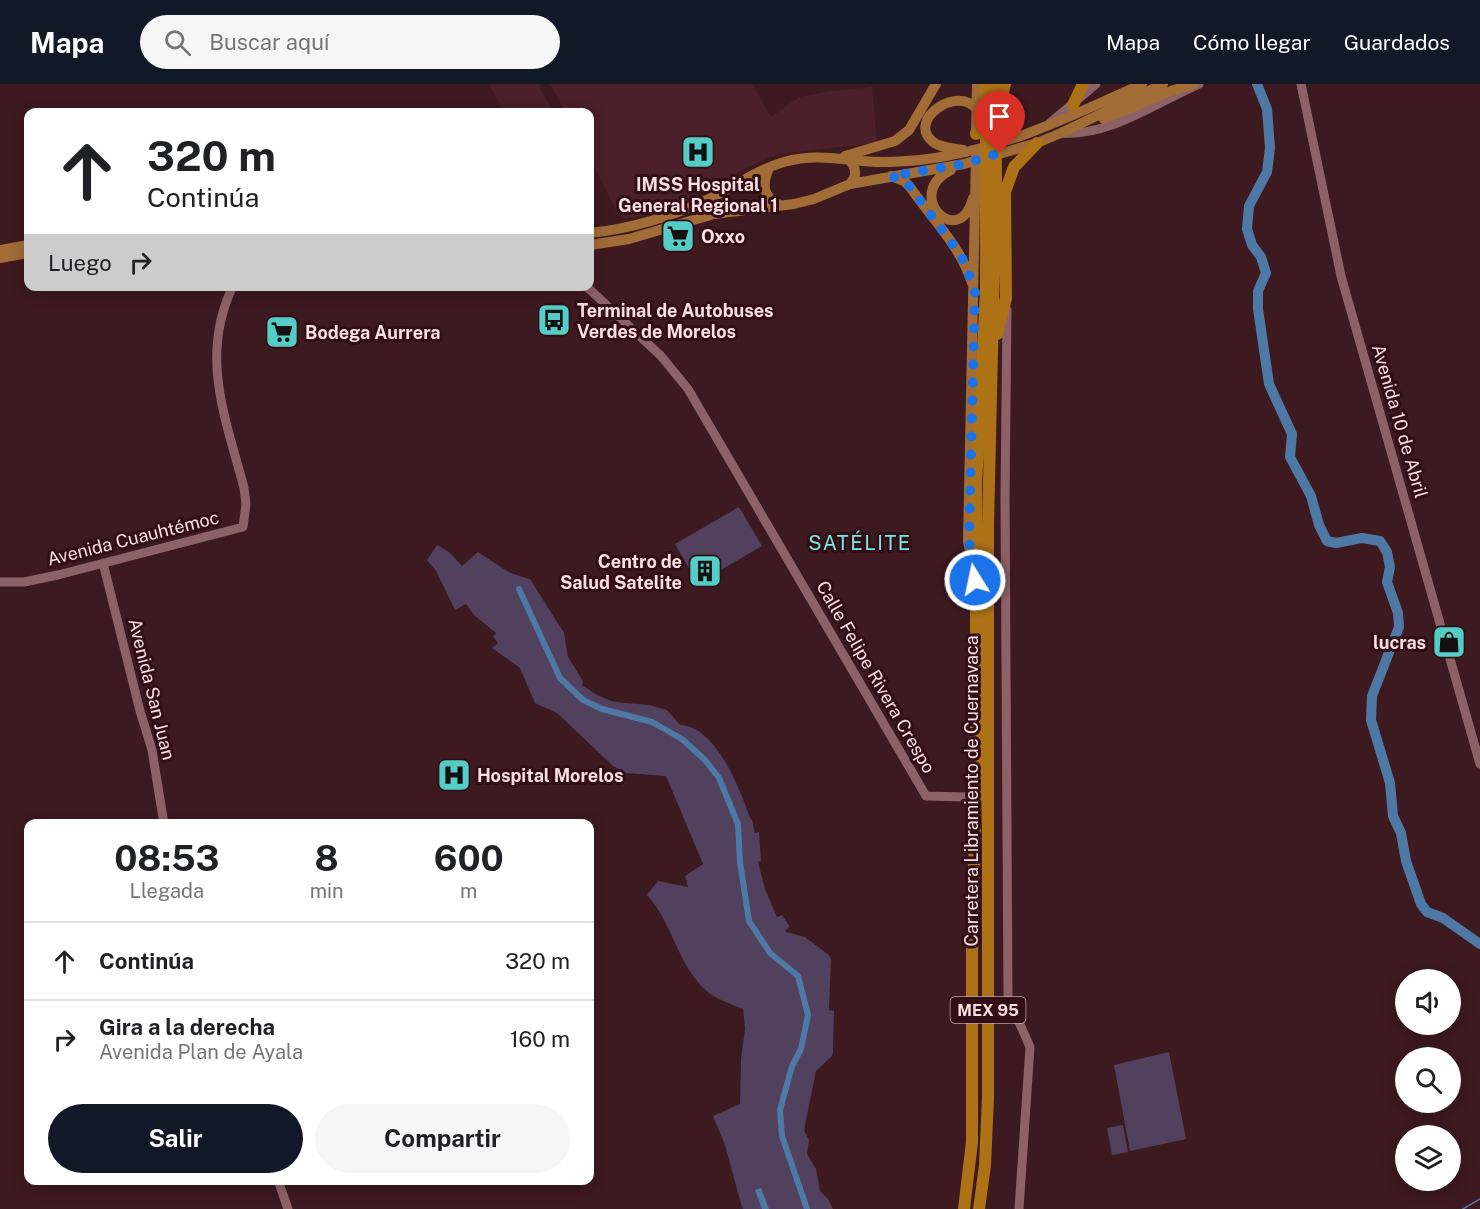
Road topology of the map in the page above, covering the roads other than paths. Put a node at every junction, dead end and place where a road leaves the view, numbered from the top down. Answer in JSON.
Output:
{"nodes":[{"id":1,"x":978,"y":84,"type":"edge"},
{"id":2,"x":986,"y":84,"type":"edge"},
{"id":3,"x":995,"y":84,"type":"edge"},
{"id":4,"x":1005,"y":84,"type":"edge"},
{"id":5,"x":1083,"y":84,"type":"edge"},
{"id":6,"x":1096,"y":84,"type":"edge"},
{"id":7,"x":1142,"y":84,"type":"edge"},
{"id":8,"x":1163,"y":84,"type":"edge"},
{"id":9,"x":1193,"y":84,"type":"edge"},
{"id":10,"x":1199,"y":84,"type":"edge"},
{"id":11,"x":1301,"y":84,"type":"edge"},
{"id":12,"x":940,"y":87,"type":"edge"},
{"id":13,"x":960,"y":88,"type":"dead end"},
{"id":14,"x":1073,"y":105,"type":"junction"},
{"id":15,"x":977,"y":110,"type":"junction"},
{"id":16,"x":1107,"y":114,"type":"junction"},
{"id":17,"x":1060,"y":127,"type":"junction"},
{"id":18,"x":984,"y":132,"type":"junction"},
{"id":19,"x":1038,"y":137,"type":"junction"},
{"id":20,"x":969,"y":151,"type":"junction"},
{"id":21,"x":844,"y":158,"type":"junction"},
{"id":22,"x":964,"y":164,"type":"junction"},
{"id":23,"x":769,"y":168,"type":"junction"},
{"id":24,"x":891,"y":176,"type":"junction"},
{"id":25,"x":984,"y":178,"type":"junction"},
{"id":26,"x":850,"y":184,"type":"junction"},
{"id":27,"x":780,"y":205,"type":"junction"},
{"id":28,"x":594,"y":232,"type":"edge"},
{"id":29,"x":594,"y":244,"type":"edge"},
{"id":30,"x":24,"y":246,"type":"edge"},
{"id":31,"x":0,"y":250,"type":"edge"},
{"id":32,"x":24,"y":254,"type":"edge"},
{"id":33,"x":0,"y":258,"type":"edge"},
{"id":34,"x":231,"y":291,"type":"edge"},
{"id":35,"x":591,"y":291,"type":"edge"},
{"id":36,"x":975,"y":292,"type":"junction"},
{"id":37,"x":1006,"y":298,"type":"junction"},
{"id":38,"x":993,"y":353,"type":"junction"},
{"id":39,"x":103,"y":563,"type":"junction"},
{"id":40,"x":975,"y":580,"type":"junction"},
{"id":41,"x":0,"y":582,"type":"edge"},
{"id":42,"x":1480,"y":764,"type":"edge"},
{"id":43,"x":971,"y":794,"type":"junction"},
{"id":44,"x":163,"y":819,"type":"edge"},
{"id":45,"x":280,"y":1185,"type":"edge"},
{"id":46,"x":288,"y":1209,"type":"edge"},
{"id":47,"x":964,"y":1209,"type":"edge"},
{"id":48,"x":979,"y":1209,"type":"edge"},
{"id":49,"x":1018,"y":1209,"type":"edge"}],
"edges":[{"from":1,"to":15,"type":"main road","number":"MEX 95"},
{"from":2,"to":18,"type":"highway","name":"Carretera Libramiento de Cuernavaca","number":"MEX 95"},
{"from":3,"to":18,"type":"highway","name":"Carretera Libramiento de Cuernavaca","number":"MEX 95"},
{"from":4,"to":18,"type":"highway"},
{"from":5,"to":14,"type":"highway"},
{"from":6,"to":14,"type":"street"},
{"from":7,"to":17,"type":"main road"},
{"from":8,"to":16,"type":"main road"},
{"from":9,"to":16,"type":"main road"},
{"from":10,"to":17,"type":"street"},
{"from":11,"to":42,"type":"street","name":"Avenida 10 de Abril"},
{"from":12,"to":20,"type":"main road"},
{"from":12,"to":21,"type":"main road"},
{"from":13,"to":15,"type":"main road"},
{"from":14,"to":19,"type":"street"},
{"from":15,"to":18,"type":"main road","number":"MEX 95"},
{"from":16,"to":17,"type":"main road"},
{"from":17,"to":19,"type":"main road"},
{"from":18,"to":25,"type":"highway","name":"Carretera Libramiento de Cuernavaca","number":"MEX 95"},
{"from":19,"to":20,"type":"main road"},
{"from":19,"to":22,"type":"main road"},
{"from":19,"to":37,"type":"highway"},
{"from":20,"to":21,"type":"main road"},
{"from":21,"to":23,"type":"main road"},
{"from":21,"to":26,"type":"main road"},
{"from":22,"to":24,"type":"main road"},
{"from":22,"to":25,"type":"main road"},
{"from":23,"to":27,"type":"main road"},
{"from":23,"to":28,"type":"main road"},
{"from":24,"to":26,"type":"main road"},
{"from":24,"to":36,"type":"main road"},
{"from":25,"to":36,"type":"main road","number":"MEX 95"},
{"from":25,"to":38,"type":"highway","name":"Carretera Libramiento de Cuernavaca","number":"MEX 95"},
{"from":25,"to":40,"type":"highway","name":"Carretera Libramiento de Cuernavaca","number":"MEX 95"},
{"from":26,"to":27,"type":"main road"},
{"from":27,"to":29,"type":"main road"},
{"from":30,"to":31,"type":"main road"},
{"from":32,"to":33,"type":"main road"},
{"from":34,"to":39,"type":"street","name":"Avenida Cuauhtémoc"},
{"from":35,"to":43,"type":"street","name":"Calle Felipe Rivera Crespo"},
{"from":36,"to":40,"type":"main road","number":"MEX 95"},
{"from":37,"to":38,"type":"highway"},
{"from":37,"to":49,"type":"street"},
{"from":38,"to":48,"type":"highway","name":"Carretera Libramiento de Cuernavaca","number":"MEX 95"},
{"from":39,"to":41,"type":"street","name":"Avenida Cuauhtémoc"},
{"from":39,"to":44,"type":"street","name":"Avenida San Juan"},
{"from":40,"to":43,"type":"highway","name":"Carretera Libramiento de Cuernavaca","number":"MEX 95"},
{"from":43,"to":47,"type":"highway","name":"Carretera Libramiento de Cuernavaca","number":"MEX 95"},
{"from":45,"to":46,"type":"street"}]}
